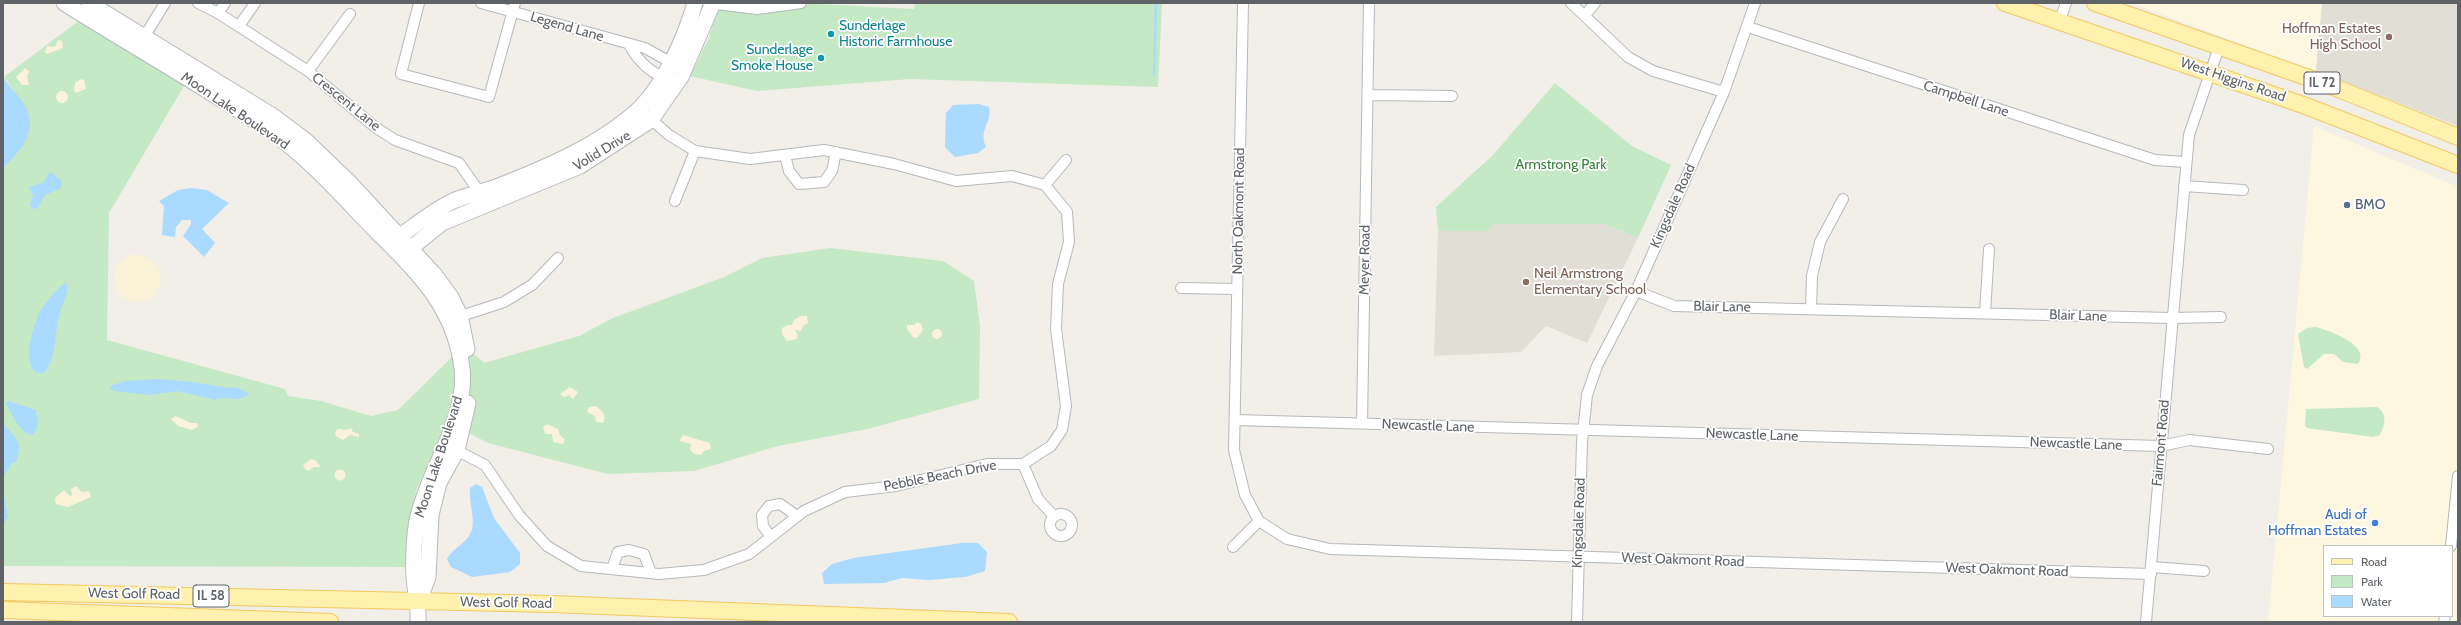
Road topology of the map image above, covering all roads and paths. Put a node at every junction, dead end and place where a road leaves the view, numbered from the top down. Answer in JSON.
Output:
{"nodes":[{"id":1,"x":64,"y":3,"type":"edge"},
{"id":2,"x":89,"y":3,"type":"edge"},
{"id":3,"x":165,"y":3,"type":"edge"},
{"id":4,"x":198,"y":3,"type":"edge"},
{"id":5,"x":224,"y":3,"type":"edge"},
{"id":6,"x":254,"y":3,"type":"edge"},
{"id":7,"x":419,"y":3,"type":"edge"},
{"id":8,"x":481,"y":3,"type":"edge"},
{"id":9,"x":695,"y":3,"type":"edge"},
{"id":10,"x":711,"y":3,"type":"edge"},
{"id":11,"x":801,"y":3,"type":"edge"},
{"id":12,"x":1243,"y":3,"type":"edge"},
{"id":13,"x":1369,"y":3,"type":"edge"},
{"id":14,"x":1571,"y":3,"type":"edge"},
{"id":15,"x":1595,"y":3,"type":"edge"},
{"id":16,"x":1755,"y":3,"type":"edge"},
{"id":17,"x":2005,"y":3,"type":"edge"},
{"id":18,"x":2066,"y":3,"type":"edge"},
{"id":19,"x":2095,"y":3,"type":"edge"},
{"id":20,"x":776,"y":4,"type":"edge"},
{"id":21,"x":514,"y":7,"type":"edge"},
{"id":22,"x":218,"y":13,"type":"junction"},
{"id":23,"x":350,"y":14,"type":"dead end"},
{"id":24,"x":1585,"y":15,"type":"junction"},
{"id":25,"x":2060,"y":20,"type":"junction"},
{"id":26,"x":238,"y":26,"type":"junction"},
{"id":27,"x":1748,"y":27,"type":"junction"},
{"id":28,"x":141,"y":43,"type":"junction"},
{"id":29,"x":629,"y":44,"type":"junction"},
{"id":30,"x":2219,"y":46,"type":"junction"},
{"id":31,"x":670,"y":62,"type":"junction"},
{"id":32,"x":308,"y":71,"type":"junction"},
{"id":33,"x":2210,"y":72,"type":"junction"},
{"id":34,"x":681,"y":76,"type":"junction"},
{"id":35,"x":662,"y":77,"type":"junction"},
{"id":36,"x":1724,"y":92,"type":"junction"},
{"id":37,"x":1369,"y":96,"type":"junction"},
{"id":38,"x":1452,"y":96,"type":"dead end"},
{"id":39,"x":639,"y":109,"type":"junction"},
{"id":40,"x":651,"y":120,"type":"junction"},
{"id":41,"x":2458,"y":137,"type":"edge"},
{"id":42,"x":695,"y":151,"type":"junction"},
{"id":43,"x":836,"y":152,"type":"junction"},
{"id":44,"x":784,"y":155,"type":"junction"},
{"id":45,"x":1066,"y":160,"type":"dead end"},
{"id":46,"x":2186,"y":162,"type":"junction"},
{"id":47,"x":2458,"y":165,"type":"edge"},
{"id":48,"x":1045,"y":186,"type":"junction"},
{"id":49,"x":2184,"y":186,"type":"junction"},
{"id":50,"x":2243,"y":190,"type":"dead end"},
{"id":51,"x":484,"y":198,"type":"junction"},
{"id":52,"x":1843,"y":199,"type":"dead end"},
{"id":53,"x":675,"y":201,"type":"dead end"},
{"id":54,"x":400,"y":236,"type":"junction"},
{"id":55,"x":411,"y":248,"type":"junction"},
{"id":56,"x":1989,"y":249,"type":"dead end"},
{"id":57,"x":558,"y":258,"type":"dead end"},
{"id":58,"x":1181,"y":288,"type":"dead end"},
{"id":59,"x":1237,"y":289,"type":"junction"},
{"id":60,"x":1636,"y":291,"type":"junction"},
{"id":61,"x":1811,"y":309,"type":"junction"},
{"id":62,"x":1985,"y":313,"type":"junction"},
{"id":63,"x":2221,"y":317,"type":"dead end"},
{"id":64,"x":454,"y":318,"type":"junction"},
{"id":65,"x":2171,"y":318,"type":"junction"},
{"id":66,"x":1235,"y":420,"type":"junction"},
{"id":67,"x":1362,"y":424,"type":"junction"},
{"id":68,"x":1582,"y":430,"type":"junction"},
{"id":69,"x":2161,"y":446,"type":"junction"},
{"id":70,"x":451,"y":448,"type":"junction"},
{"id":71,"x":2268,"y":450,"type":"dead end"},
{"id":72,"x":1023,"y":464,"type":"junction"},
{"id":73,"x":2458,"y":476,"type":"edge"},
{"id":74,"x":797,"y":516,"type":"junction"},
{"id":75,"x":1054,"y":516,"type":"dead end"},
{"id":76,"x":1260,"y":521,"type":"junction"},
{"id":77,"x":770,"y":537,"type":"junction"},
{"id":78,"x":2451,"y":545,"type":"edge"},
{"id":79,"x":1233,"y":547,"type":"dead end"},
{"id":80,"x":1578,"y":557,"type":"junction"},
{"id":81,"x":612,"y":569,"type":"junction"},
{"id":82,"x":2151,"y":571,"type":"junction"},
{"id":83,"x":2204,"y":571,"type":"dead end"},
{"id":84,"x":651,"y":573,"type":"junction"},
{"id":85,"x":3,"y":592,"type":"edge"},
{"id":86,"x":419,"y":601,"type":"junction"},
{"id":87,"x":3,"y":610,"type":"edge"},
{"id":88,"x":860,"y":619,"type":"edge"},
{"id":89,"x":330,"y":622,"type":"edge"},
{"id":90,"x":418,"y":622,"type":"edge"},
{"id":91,"x":1009,"y":622,"type":"edge"},
{"id":92,"x":1577,"y":622,"type":"edge"},
{"id":93,"x":2146,"y":622,"type":"edge"}],
"edges":[{"from":1,"to":28,"type":"street","name":"Moon Lake Boulevard"},
{"from":2,"to":28,"type":"street","name":"Moon Lake Boulevard"},
{"from":3,"to":28,"type":"street"},
{"from":4,"to":22,"type":"street","name":"Crescent Lane"},
{"from":5,"to":22,"type":"street"},
{"from":6,"to":26,"type":"street"},
{"from":7,"to":21,"type":"street"},
{"from":8,"to":21,"type":"street","name":"Legend Lane"},
{"from":9,"to":31,"type":"street","name":"Volid Drive"},
{"from":10,"to":20,"type":"street"},
{"from":10,"to":34,"type":"street","name":"Volid Drive"},
{"from":11,"to":20,"type":"street"},
{"from":12,"to":59,"type":"street","name":"North Oakmont Road"},
{"from":13,"to":37,"type":"street","name":"Meyer Road"},
{"from":14,"to":24,"type":"street"},
{"from":15,"to":24,"type":"street"},
{"from":16,"to":27,"type":"street","name":"Kingsdale Road"},
{"from":17,"to":25,"type":"main road","name":"West Higgins Road","number":"IL 72"},
{"from":18,"to":25,"type":"street"},
{"from":19,"to":30,"type":"main road","name":"West Higgins Road","number":"IL 72"},
{"from":21,"to":29,"type":"street","name":"Legend Lane"},
{"from":22,"to":26,"type":"street","name":"Crescent Lane"},
{"from":23,"to":32,"type":"street"},
{"from":24,"to":36,"type":"street"},
{"from":25,"to":33,"type":"main road","name":"West Higgins Road","number":"IL 72"},
{"from":26,"to":32,"type":"street","name":"Crescent Lane"},
{"from":27,"to":36,"type":"street","name":"Kingsdale Road"},
{"from":27,"to":46,"type":"street","name":"Campbell Lane"},
{"from":28,"to":54,"type":"street","name":"Moon Lake Boulevard"},
{"from":28,"to":64,"type":"street","name":"Moon Lake Boulevard"},
{"from":29,"to":31,"type":"street","name":"Legend Lane"},
{"from":29,"to":35,"type":"street"},
{"from":30,"to":33,"type":"street","name":"Fairmont Road"},
{"from":30,"to":41,"type":"main road","name":"West Higgins Road","number":"IL 72"},
{"from":31,"to":34,"type":"street","name":"Legend Lane"},
{"from":31,"to":35,"type":"street","name":"Volid Drive"},
{"from":32,"to":51,"type":"street","name":"Crescent Lane"},
{"from":33,"to":46,"type":"street","name":"Fairmont Road"},
{"from":33,"to":47,"type":"main road","name":"West Higgins Road","number":"IL 72"},
{"from":34,"to":35,"type":"street"},
{"from":34,"to":40,"type":"street","name":"Volid Drive"},
{"from":35,"to":39,"type":"street","name":"Volid Drive"},
{"from":36,"to":60,"type":"street","name":"Kingsdale Road"},
{"from":37,"to":38,"type":"street"},
{"from":37,"to":67,"type":"street","name":"Meyer Road"},
{"from":39,"to":40,"type":"street"},
{"from":39,"to":51,"type":"street","name":"Volid Drive"},
{"from":40,"to":42,"type":"street"},
{"from":40,"to":51,"type":"street","name":"Volid Drive"},
{"from":42,"to":44,"type":"street"},
{"from":42,"to":53,"type":"street"},
{"from":43,"to":44,"type":"street"},
{"from":43,"to":44,"type":"street"},
{"from":43,"to":48,"type":"street"},
{"from":45,"to":48,"type":"street"},
{"from":46,"to":49,"type":"street","name":"Fairmont Road"},
{"from":48,"to":72,"type":"street"},
{"from":49,"to":50,"type":"street"},
{"from":49,"to":65,"type":"street","name":"Fairmont Road"},
{"from":51,"to":54,"type":"street","name":"Volid Drive"},
{"from":51,"to":55,"type":"street","name":"Volid Drive"},
{"from":52,"to":61,"type":"street"},
{"from":54,"to":55,"type":"street","name":"Moon Lake Boulevard"},
{"from":55,"to":64,"type":"street","name":"Moon Lake Boulevard"},
{"from":56,"to":62,"type":"street"},
{"from":57,"to":64,"type":"street"},
{"from":58,"to":59,"type":"street"},
{"from":59,"to":66,"type":"street","name":"North Oakmont Road"},
{"from":60,"to":61,"type":"street","name":"Blair Lane"},
{"from":60,"to":68,"type":"street","name":"Kingsdale Road"},
{"from":61,"to":62,"type":"street","name":"Blair Lane"},
{"from":62,"to":65,"type":"street","name":"Blair Lane"},
{"from":63,"to":65,"type":"street"},
{"from":64,"to":70,"type":"street","name":"Moon Lake Boulevard"},
{"from":65,"to":69,"type":"street","name":"Fairmont Road"},
{"from":66,"to":67,"type":"street","name":"Newcastle Lane"},
{"from":66,"to":76,"type":"street","name":"North Oakmont Road"},
{"from":67,"to":68,"type":"street","name":"Newcastle Lane"},
{"from":68,"to":69,"type":"street","name":"Newcastle Lane"},
{"from":68,"to":80,"type":"street","name":"Kingsdale Road"},
{"from":69,"to":71,"type":"street","name":"Newcastle Lane"},
{"from":69,"to":82,"type":"street","name":"Fairmont Road"},
{"from":70,"to":81,"type":"street","name":"Pebble Beach Drive"},
{"from":70,"to":86,"type":"street","name":"Moon Lake Boulevard"},
{"from":72,"to":74,"type":"street","name":"Pebble Beach Drive"},
{"from":72,"to":75,"type":"street"},
{"from":73,"to":78,"type":"street"},
{"from":74,"to":77,"type":"street","name":"Pebble Beach Drive"},
{"from":74,"to":77,"type":"street"},
{"from":76,"to":79,"type":"street"},
{"from":76,"to":80,"type":"street","name":"West Oakmont Road"},
{"from":77,"to":84,"type":"street","name":"Pebble Beach Drive"},
{"from":80,"to":82,"type":"street","name":"West Oakmont Road"},
{"from":80,"to":92,"type":"street","name":"Kingsdale Road"},
{"from":81,"to":84,"type":"street","name":"Pebble Beach Drive"},
{"from":81,"to":84,"type":"street"},
{"from":82,"to":83,"type":"street"},
{"from":82,"to":93,"type":"street","name":"Fairmont Road"},
{"from":85,"to":86,"type":"main road","name":"West Golf Road","number":"IL 58"},
{"from":86,"to":88,"type":"main road","name":"West Golf Road","number":"IL 58"},
{"from":86,"to":90,"type":"street","name":"Moon Lake Boulevard"},
{"from":87,"to":89,"type":"main road","name":"West Golf Road","number":"IL 58"},
{"from":88,"to":91,"type":"main road","name":"West Golf Road","number":"IL 58"}]}
